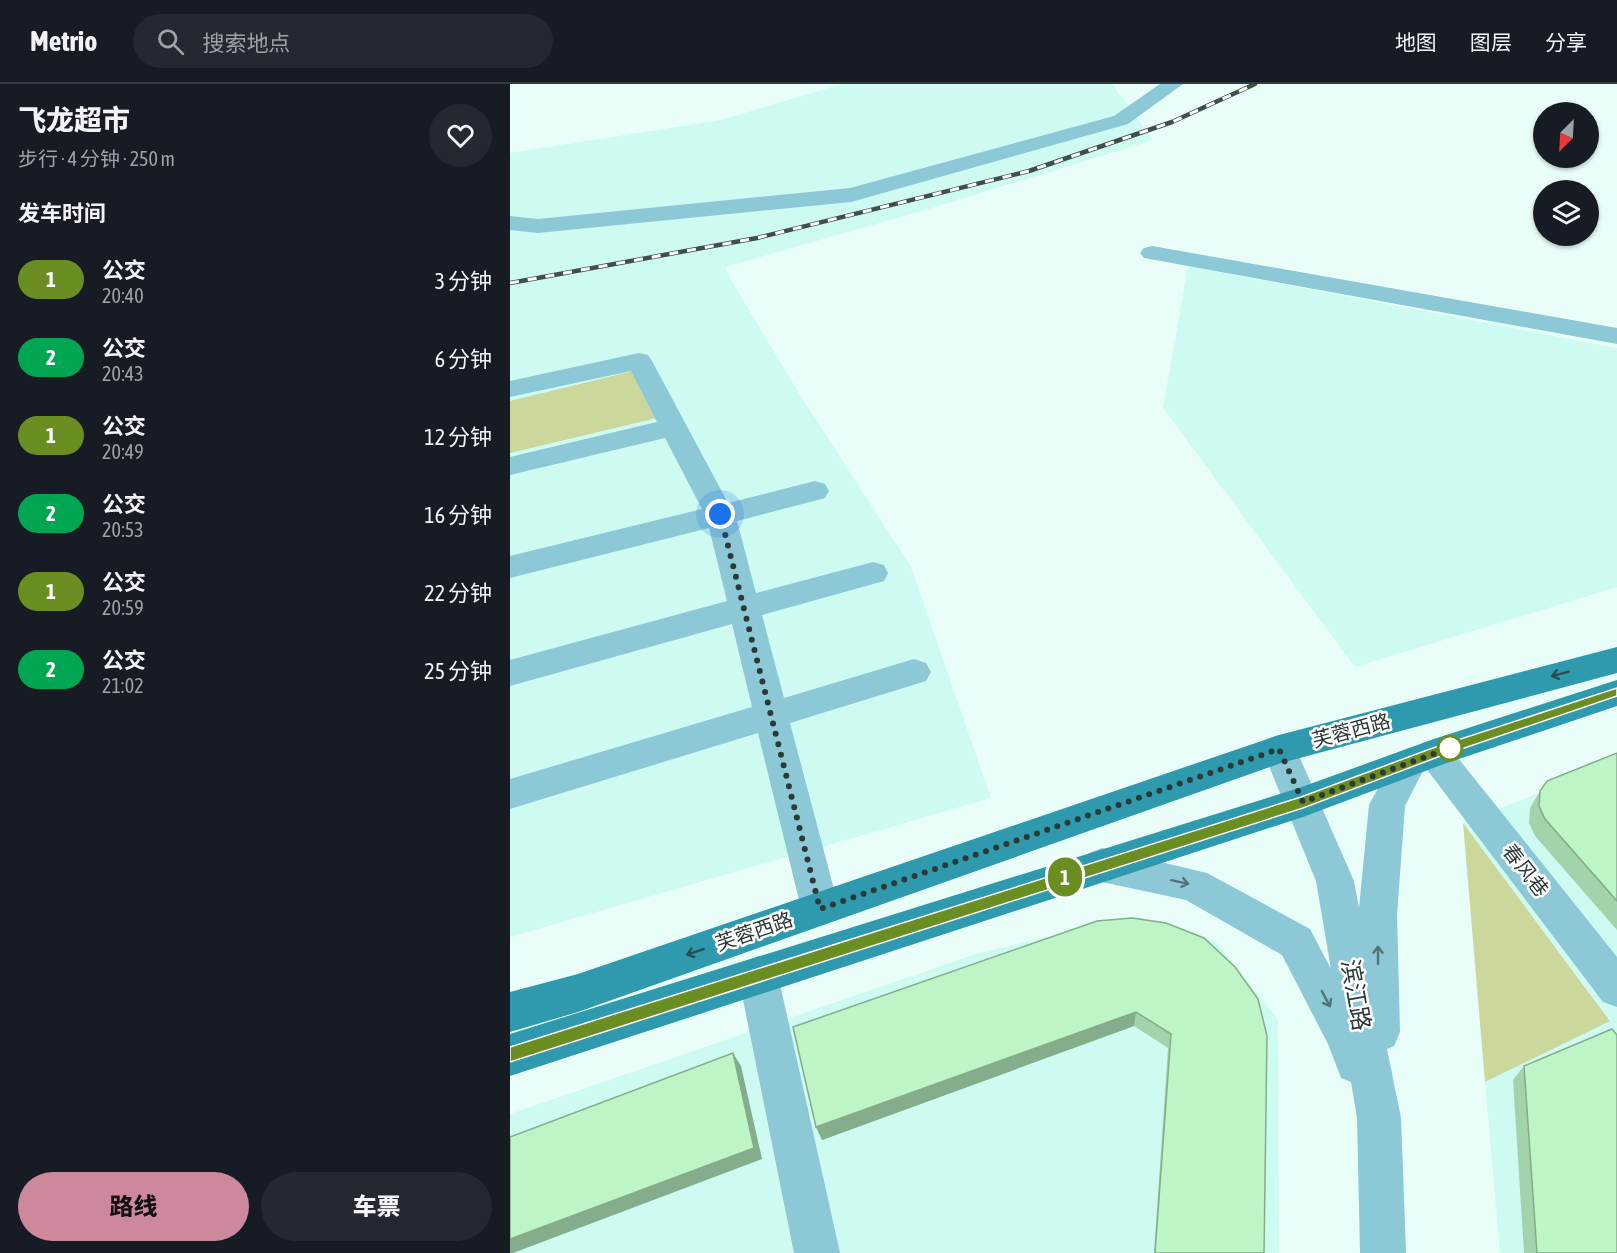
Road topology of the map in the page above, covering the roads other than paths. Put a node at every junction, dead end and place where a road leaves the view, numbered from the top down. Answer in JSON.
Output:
{"nodes":[{"id":1,"x":1173,"y":84,"type":"edge"},
{"id":2,"x":510,"y":223,"type":"edge"},
{"id":3,"x":1152,"y":253,"type":"dead end"},
{"id":4,"x":1617,"y":336,"type":"edge"},
{"id":5,"x":510,"y":389,"type":"edge"},
{"id":6,"x":674,"y":427,"type":"junction"},
{"id":7,"x":510,"y":466,"type":"edge"},
{"id":8,"x":815,"y":491,"type":"dead end"},
{"id":9,"x":720,"y":514,"type":"junction"},
{"id":10,"x":510,"y":567,"type":"edge"},
{"id":11,"x":873,"y":573,"type":"dead end"},
{"id":12,"x":745,"y":608,"type":"junction"},
{"id":13,"x":1617,"y":660,"type":"edge"},
{"id":14,"x":914,"y":672,"type":"dead end"},
{"id":15,"x":510,"y":673,"type":"edge"},
{"id":16,"x":1617,"y":693,"type":"edge"},
{"id":17,"x":772,"y":715,"type":"junction"},
{"id":18,"x":1279,"y":749,"type":"junction"},
{"id":19,"x":1422,"y":758,"type":"junction"},
{"id":20,"x":510,"y":794,"type":"edge"},
{"id":21,"x":1303,"y":802,"type":"junction"},
{"id":22,"x":1102,"y":865,"type":"junction"},
{"id":23,"x":820,"y":909,"type":"junction"},
{"id":24,"x":758,"y":975,"type":"junction"},
{"id":25,"x":1617,"y":988,"type":"edge"},
{"id":26,"x":510,"y":1012,"type":"edge"},
{"id":27,"x":510,"y":1055,"type":"edge"},
{"id":28,"x":1379,"y":1118,"type":"junction"},
{"id":29,"x":817,"y":1253,"type":"edge"},
{"id":30,"x":1383,"y":1253,"type":"edge"}],
"edges":[{"from":1,"to":2,"type":"street"},
{"from":3,"to":4,"type":"street"},
{"from":5,"to":6,"type":"street"},
{"from":6,"to":7,"type":"street"},
{"from":6,"to":9,"type":"street"},
{"from":8,"to":9,"type":"street"},
{"from":9,"to":10,"type":"street"},
{"from":9,"to":12,"type":"street"},
{"from":11,"to":12,"type":"street"},
{"from":12,"to":15,"type":"street"},
{"from":12,"to":17,"type":"street"},
{"from":13,"to":18,"type":"main road","name":"芙蓉西路","one_way":true},
{"from":14,"to":17,"type":"street"},
{"from":16,"to":19,"type":"main road"},
{"from":17,"to":20,"type":"street"},
{"from":17,"to":23,"type":"street"},
{"from":18,"to":21,"type":"street","name":"滨江路"},
{"from":18,"to":23,"type":"main road","name":"芙蓉西路"},
{"from":19,"to":21,"type":"main road"},
{"from":19,"to":25,"type":"street","name":"春风巷"},
{"from":28,"to":19,"type":"street","one_way":true},
{"from":21,"to":22,"type":"main road"},
{"from":21,"to":28,"type":"street","name":"滨江路"},
{"from":22,"to":24,"type":"main road"},
{"from":22,"to":28,"type":"street","one_way":true},
{"from":23,"to":26,"type":"main road","name":"芙蓉西路","one_way":true},
{"from":24,"to":27,"type":"main road"},
{"from":24,"to":29,"type":"street"},
{"from":28,"to":30,"type":"street","name":"滨江路"}]}
